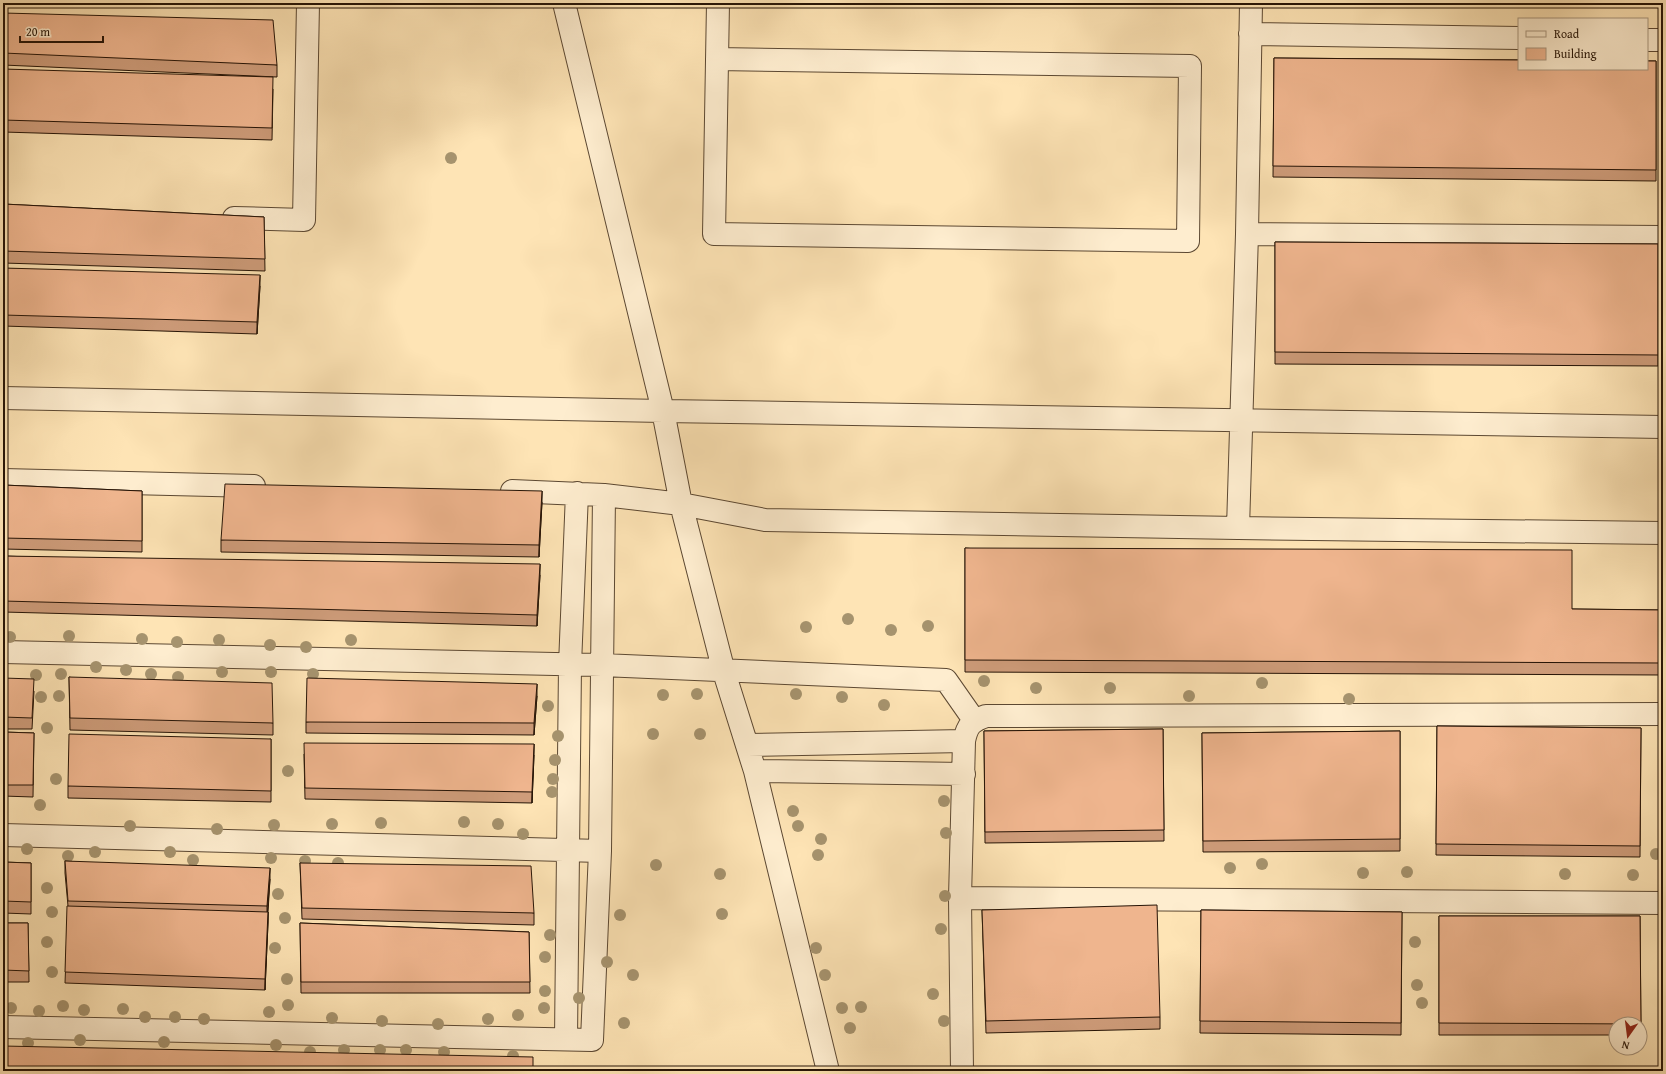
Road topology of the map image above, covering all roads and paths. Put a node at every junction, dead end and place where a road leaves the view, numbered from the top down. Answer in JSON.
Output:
{"nodes":[{"id":1,"x":308,"y":3,"type":"edge"},
{"id":2,"x":564,"y":3,"type":"edge"},
{"id":3,"x":718,"y":3,"type":"edge"},
{"id":4,"x":1250,"y":3,"type":"edge"},
{"id":5,"x":1250,"y":34,"type":"junction"},
{"id":6,"x":1518,"y":38,"type":"edge"},
{"id":7,"x":717,"y":58,"type":"junction"},
{"id":8,"x":217,"y":217,"type":"edge"},
{"id":9,"x":1247,"y":234,"type":"junction"},
{"id":10,"x":1663,"y":237,"type":"edge"},
{"id":11,"x":3,"y":398,"type":"edge"},
{"id":12,"x":663,"y":411,"type":"junction"},
{"id":13,"x":1242,"y":420,"type":"junction"},
{"id":14,"x":1663,"y":427,"type":"edge"},
{"id":15,"x":3,"y":480,"type":"edge"},
{"id":16,"x":274,"y":486,"type":"edge"},
{"id":17,"x":489,"y":491,"type":"edge"},
{"id":18,"x":577,"y":493,"type":"junction"},
{"id":19,"x":604,"y":495,"type":"junction"},
{"id":20,"x":681,"y":504,"type":"junction"},
{"id":21,"x":1238,"y":528,"type":"junction"},
{"id":22,"x":1663,"y":533,"type":"edge"},
{"id":23,"x":3,"y":652,"type":"edge"},
{"id":24,"x":570,"y":665,"type":"junction"},
{"id":25,"x":602,"y":665,"type":"junction"},
{"id":26,"x":724,"y":672,"type":"junction"},
{"id":27,"x":1663,"y":714,"type":"edge"},
{"id":28,"x":974,"y":720,"type":"junction"},
{"id":29,"x":964,"y":741,"type":"junction"},
{"id":30,"x":748,"y":745,"type":"junction"},
{"id":31,"x":755,"y":771,"type":"junction"},
{"id":32,"x":964,"y":774,"type":"junction"},
{"id":33,"x":3,"y":836,"type":"edge"},
{"id":34,"x":567,"y":850,"type":"junction"},
{"id":35,"x":600,"y":851,"type":"junction"},
{"id":36,"x":960,"y":898,"type":"junction"},
{"id":37,"x":1663,"y":903,"type":"edge"},
{"id":38,"x":3,"y":1027,"type":"edge"},
{"id":39,"x":566,"y":1040,"type":"junction"},
{"id":40,"x":828,"y":1071,"type":"edge"},
{"id":41,"x":962,"y":1071,"type":"edge"}],
"edges":[{"from":1,"to":8,"type":"street"},
{"from":2,"to":12,"type":"street"},
{"from":3,"to":7,"type":"street"},
{"from":4,"to":5,"type":"street"},
{"from":5,"to":6,"type":"street"},
{"from":5,"to":9,"type":"street"},
{"from":7,"to":7,"type":"street"},
{"from":9,"to":10,"type":"street"},
{"from":9,"to":13,"type":"street"},
{"from":11,"to":12,"type":"street"},
{"from":12,"to":13,"type":"street"},
{"from":12,"to":20,"type":"street"},
{"from":13,"to":14,"type":"street"},
{"from":13,"to":21,"type":"street"},
{"from":15,"to":16,"type":"street"},
{"from":17,"to":18,"type":"street"},
{"from":18,"to":19,"type":"street"},
{"from":18,"to":24,"type":"street"},
{"from":19,"to":20,"type":"street"},
{"from":19,"to":25,"type":"street"},
{"from":20,"to":21,"type":"street"},
{"from":20,"to":26,"type":"street"},
{"from":21,"to":22,"type":"street"},
{"from":23,"to":24,"type":"street"},
{"from":24,"to":25,"type":"street"},
{"from":24,"to":34,"type":"street"},
{"from":25,"to":26,"type":"street"},
{"from":25,"to":35,"type":"street"},
{"from":26,"to":28,"type":"street"},
{"from":26,"to":30,"type":"street"},
{"from":27,"to":28,"type":"street"},
{"from":28,"to":29,"type":"street"},
{"from":29,"to":30,"type":"street"},
{"from":29,"to":32,"type":"street"},
{"from":30,"to":31,"type":"street"},
{"from":31,"to":32,"type":"street"},
{"from":31,"to":40,"type":"street"},
{"from":32,"to":36,"type":"street"},
{"from":33,"to":34,"type":"street"},
{"from":34,"to":35,"type":"street"},
{"from":34,"to":39,"type":"street"},
{"from":35,"to":39,"type":"street"},
{"from":36,"to":37,"type":"street"},
{"from":36,"to":41,"type":"street"},
{"from":38,"to":39,"type":"street"}]}
